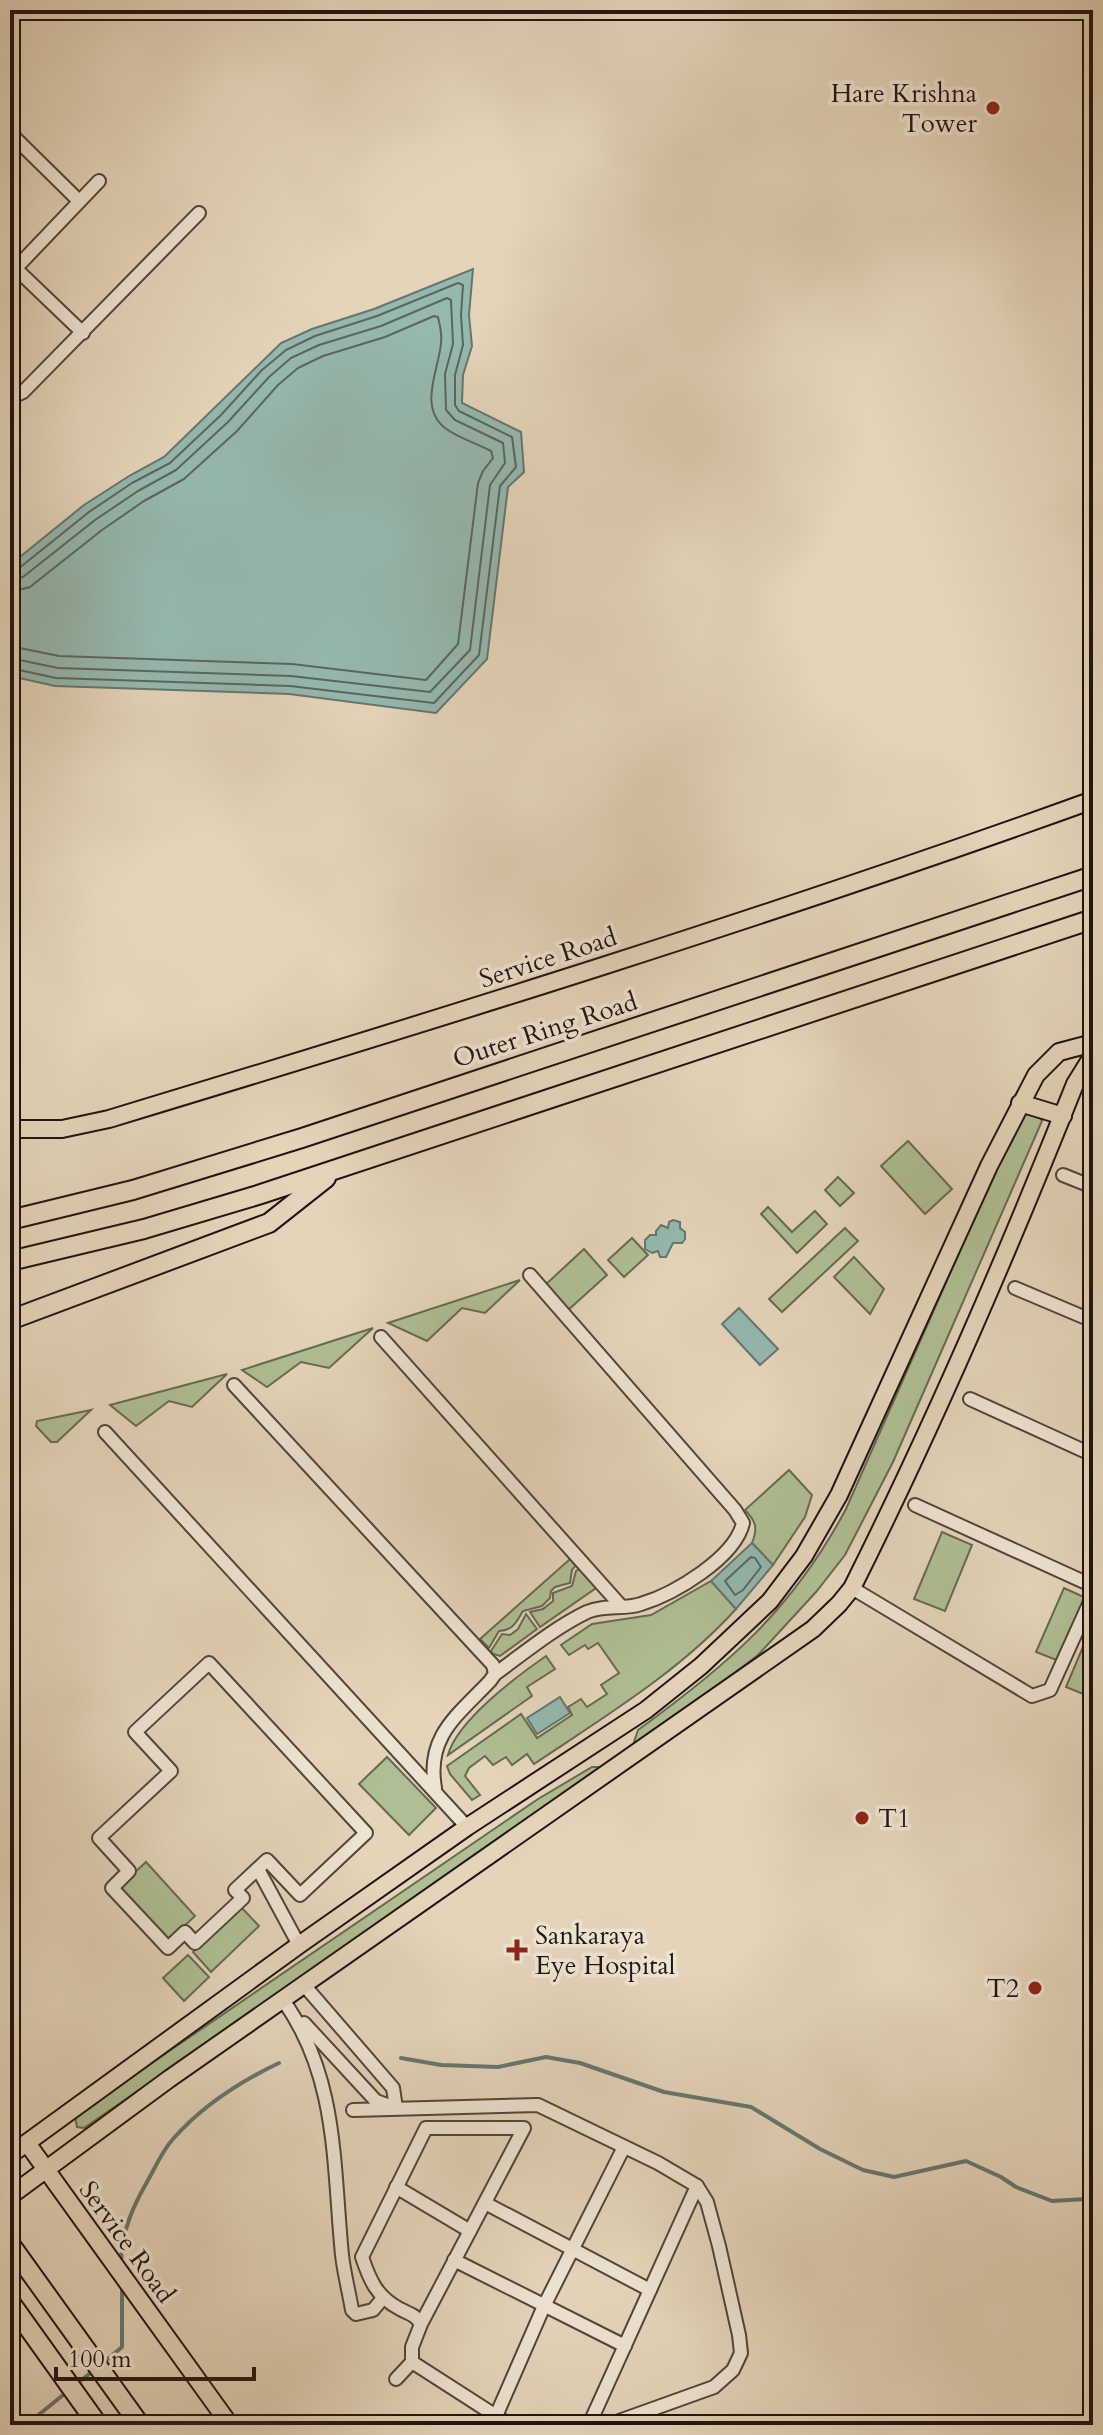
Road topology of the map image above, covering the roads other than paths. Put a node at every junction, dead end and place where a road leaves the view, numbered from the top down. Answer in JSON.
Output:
{"nodes":[{"id":1,"x":10,"y":133,"type":"edge"},
{"id":2,"x":99,"y":181,"type":"dead end"},
{"id":3,"x":79,"y":201,"type":"junction"},
{"id":4,"x":199,"y":213,"type":"dead end"},
{"id":5,"x":13,"y":265,"type":"edge"},
{"id":6,"x":83,"y":333,"type":"junction"},
{"id":7,"x":10,"y":398,"type":"edge"},
{"id":8,"x":1093,"y":800,"type":"edge"},
{"id":9,"x":1093,"y":876,"type":"edge"},
{"id":10,"x":1093,"y":919,"type":"edge"},
{"id":11,"x":1093,"y":1043,"type":"edge"},
{"id":12,"x":1093,"y":1055,"type":"edge"},
{"id":13,"x":1020,"y":1103,"type":"junction"},
{"id":14,"x":1063,"y":1116,"type":"junction"},
{"id":15,"x":10,"y":1129,"type":"edge"},
{"id":16,"x":338,"y":1169,"type":"junction"},
{"id":17,"x":1093,"y":1172,"type":"edge"},
{"id":18,"x":1093,"y":1187,"type":"edge"},
{"id":19,"x":10,"y":1220,"type":"edge"},
{"id":20,"x":10,"y":1261,"type":"edge"},
{"id":21,"x":530,"y":1275,"type":"dead end"},
{"id":22,"x":1015,"y":1288,"type":"dead end"},
{"id":23,"x":10,"y":1320,"type":"edge"},
{"id":24,"x":1093,"y":1321,"type":"edge"},
{"id":25,"x":381,"y":1337,"type":"dead end"},
{"id":26,"x":234,"y":1385,"type":"dead end"},
{"id":27,"x":970,"y":1399,"type":"dead end"},
{"id":28,"x":105,"y":1432,"type":"dead end"},
{"id":29,"x":1093,"y":1455,"type":"edge"},
{"id":30,"x":915,"y":1505,"type":"dead end"},
{"id":31,"x":1093,"y":1586,"type":"edge"},
{"id":32,"x":852,"y":1588,"type":"junction"},
{"id":33,"x":1093,"y":1595,"type":"edge"},
{"id":34,"x":621,"y":1606,"type":"junction"},
{"id":35,"x":495,"y":1674,"type":"junction"},
{"id":36,"x":604,"y":1738,"type":"junction"},
{"id":37,"x":620,"y":1764,"type":"junction"},
{"id":38,"x":436,"y":1791,"type":"junction"},
{"id":39,"x":467,"y":1827,"type":"junction"},
{"id":40,"x":258,"y":1869,"type":"junction"},
{"id":41,"x":299,"y":1945,"type":"junction"},
{"id":42,"x":304,"y":1985,"type":"junction"},
{"id":43,"x":285,"y":1998,"type":"junction"},
{"id":44,"x":386,"y":2079,"type":"junction"},
{"id":45,"x":369,"y":2094,"type":"junction"},
{"id":46,"x":538,"y":2105,"type":"junction"},
{"id":47,"x":396,"y":2108,"type":"junction"},
{"id":48,"x":353,"y":2110,"type":"dead end"},
{"id":49,"x":524,"y":2128,"type":"junction"},
{"id":50,"x":27,"y":2143,"type":"junction"},
{"id":51,"x":624,"y":2147,"type":"junction"},
{"id":52,"x":10,"y":2155,"type":"edge"},
{"id":53,"x":46,"y":2170,"type":"junction"},
{"id":54,"x":697,"y":2186,"type":"junction"},
{"id":55,"x":396,"y":2187,"type":"junction"},
{"id":56,"x":10,"y":2196,"type":"edge"},
{"id":57,"x":485,"y":2203,"type":"junction"},
{"id":58,"x":470,"y":2231,"type":"junction"},
{"id":59,"x":10,"y":2244,"type":"edge"},
{"id":60,"x":572,"y":2250,"type":"junction"},
{"id":61,"x":454,"y":2260,"type":"junction"},
{"id":62,"x":650,"y":2290,"type":"junction"},
{"id":63,"x":383,"y":2298,"type":"junction"},
{"id":64,"x":10,"y":2302,"type":"edge"},
{"id":65,"x":544,"y":2306,"type":"junction"},
{"id":66,"x":421,"y":2324,"type":"junction"},
{"id":67,"x":625,"y":2346,"type":"junction"},
{"id":68,"x":412,"y":2362,"type":"junction"},
{"id":69,"x":396,"y":2379,"type":"dead end"},
{"id":70,"x":496,"y":2416,"type":"junction"},
{"id":71,"x":98,"y":2425,"type":"edge"},
{"id":72,"x":140,"y":2425,"type":"edge"},
{"id":73,"x":230,"y":2425,"type":"edge"},
{"id":74,"x":510,"y":2425,"type":"edge"},
{"id":75,"x":589,"y":2425,"type":"edge"},
{"id":76,"x":608,"y":2425,"type":"edge"}],
"edges":[{"from":1,"to":3,"type":"street"},
{"from":2,"to":3,"type":"street"},
{"from":3,"to":5,"type":"street"},
{"from":4,"to":6,"type":"street"},
{"from":5,"to":6,"type":"street"},
{"from":6,"to":7,"type":"street"},
{"from":8,"to":15,"type":"main road","name":"Service Road"},
{"from":9,"to":19,"type":"highway","name":"Outer Ring Road"},
{"from":10,"to":16,"type":"highway"},
{"from":11,"to":13,"type":"main road"},
{"from":12,"to":14,"type":"main road"},
{"from":13,"to":14,"type":"main road"},
{"from":13,"to":36,"type":"main road"},
{"from":14,"to":32,"type":"main road"},
{"from":16,"to":20,"type":"highway"},
{"from":16,"to":23,"type":"highway"},
{"from":17,"to":18,"type":"street"},
{"from":21,"to":34,"type":"street"},
{"from":22,"to":24,"type":"street"},
{"from":25,"to":34,"type":"street"},
{"from":26,"to":35,"type":"street"},
{"from":27,"to":29,"type":"street"},
{"from":28,"to":38,"type":"street"},
{"from":30,"to":31,"type":"street"},
{"from":32,"to":33,"type":"street"},
{"from":32,"to":37,"type":"main road"},
{"from":34,"to":35,"type":"street"},
{"from":35,"to":38,"type":"street"},
{"from":36,"to":37,"type":"main road"},
{"from":36,"to":39,"type":"main road"},
{"from":37,"to":42,"type":"main road"},
{"from":38,"to":39,"type":"street"},
{"from":39,"to":41,"type":"main road"},
{"from":40,"to":40,"type":"street"},
{"from":40,"to":41,"type":"street"},
{"from":41,"to":50,"type":"main road"},
{"from":42,"to":43,"type":"main road"},
{"from":42,"to":44,"type":"street"},
{"from":43,"to":45,"type":"street"},
{"from":43,"to":53,"type":"main road"},
{"from":43,"to":63,"type":"street"},
{"from":44,"to":45,"type":"street"},
{"from":44,"to":47,"type":"street"},
{"from":45,"to":47,"type":"street"},
{"from":46,"to":47,"type":"street"},
{"from":46,"to":49,"type":"street"},
{"from":46,"to":51,"type":"street"},
{"from":47,"to":48,"type":"street"},
{"from":49,"to":55,"type":"street"},
{"from":49,"to":57,"type":"street"},
{"from":50,"to":52,"type":"main road"},
{"from":50,"to":53,"type":"main road","name":"Service Road"},
{"from":51,"to":54,"type":"street"},
{"from":51,"to":60,"type":"street"},
{"from":53,"to":56,"type":"main road"},
{"from":53,"to":73,"type":"main road","name":"Service Road"},
{"from":54,"to":62,"type":"street"},
{"from":54,"to":76,"type":"street"},
{"from":55,"to":58,"type":"street"},
{"from":55,"to":63,"type":"street"},
{"from":57,"to":58,"type":"street"},
{"from":57,"to":60,"type":"street"},
{"from":58,"to":61,"type":"street"},
{"from":59,"to":72,"type":"highway"},
{"from":60,"to":62,"type":"street"},
{"from":60,"to":65,"type":"street"},
{"from":61,"to":65,"type":"street"},
{"from":61,"to":66,"type":"street"},
{"from":62,"to":67,"type":"street"},
{"from":63,"to":66,"type":"street"},
{"from":64,"to":71,"type":"highway"},
{"from":65,"to":67,"type":"street"},
{"from":65,"to":70,"type":"street"},
{"from":66,"to":68,"type":"street"},
{"from":67,"to":75,"type":"street"},
{"from":68,"to":69,"type":"street"},
{"from":68,"to":70,"type":"street"},
{"from":70,"to":74,"type":"street"}]}
